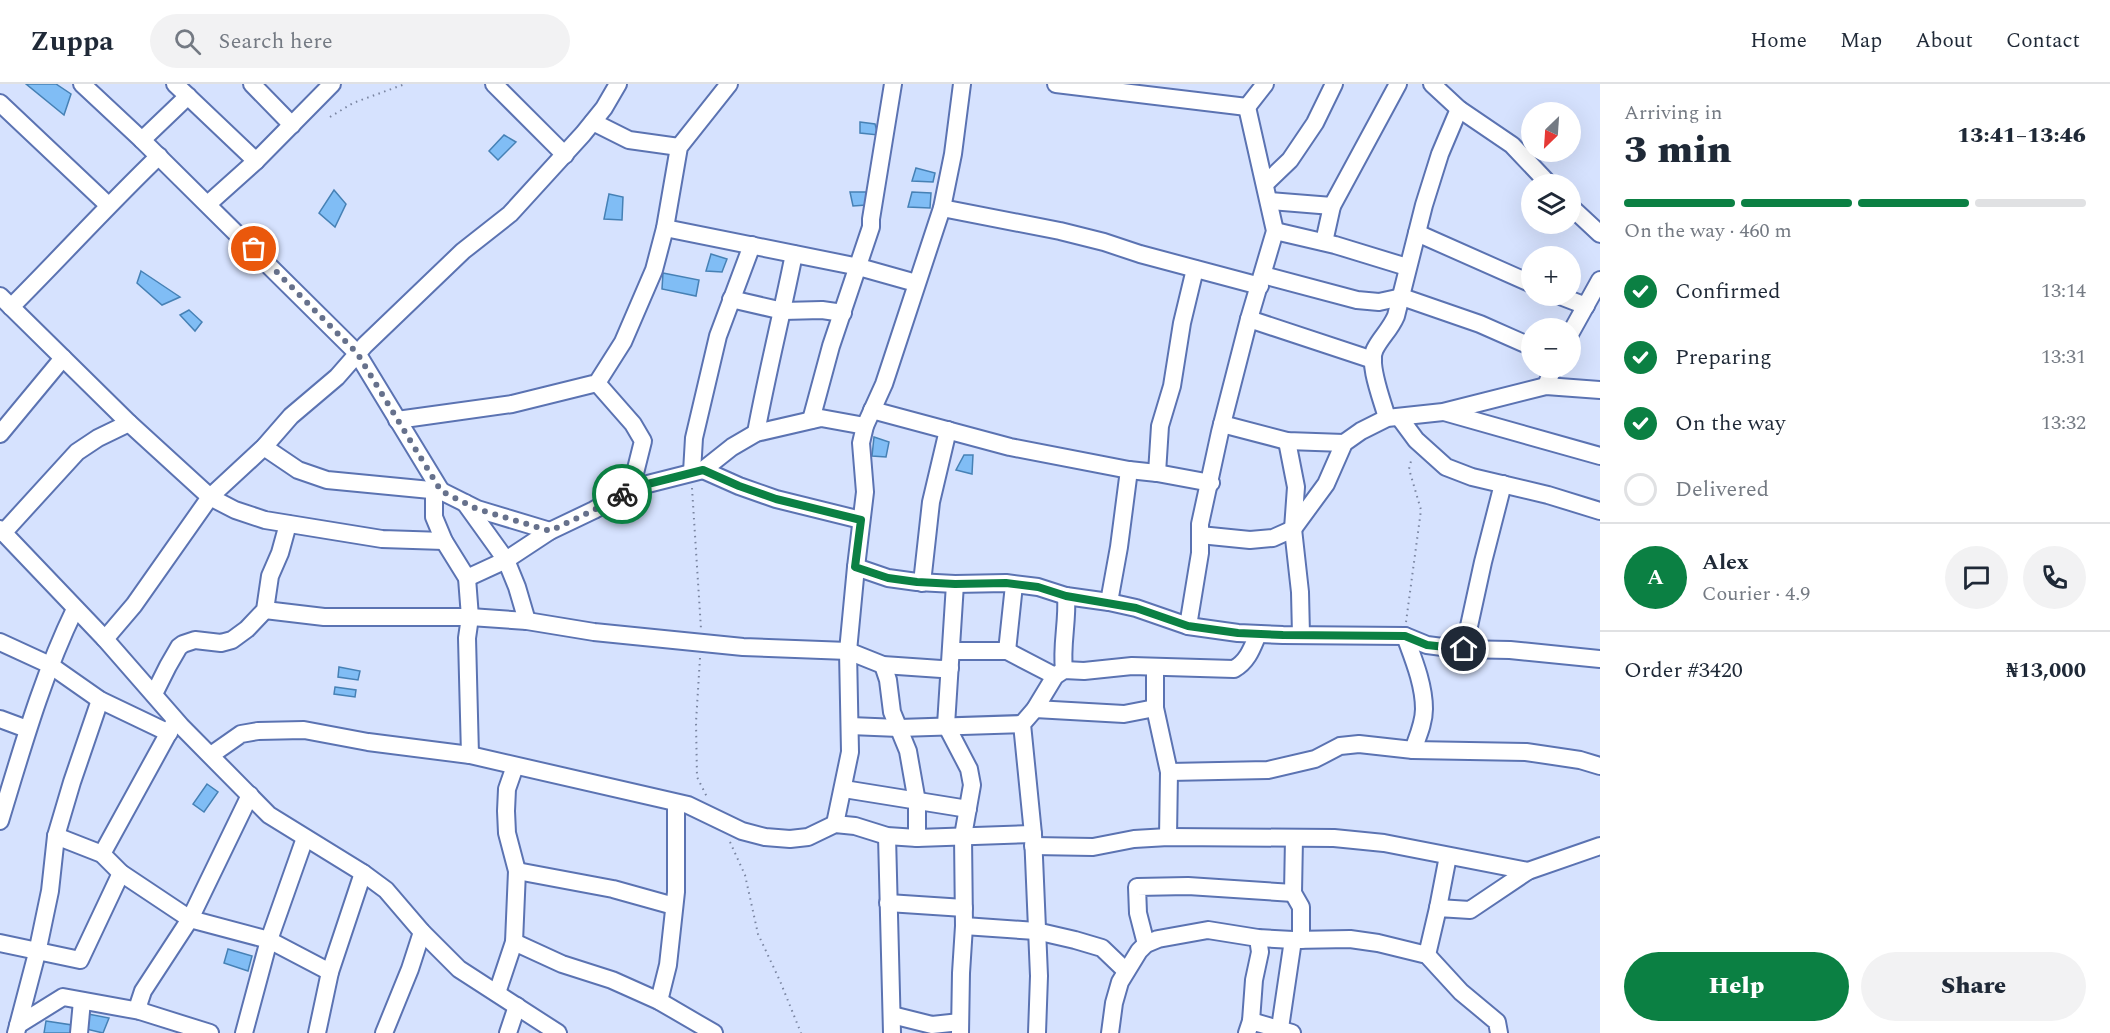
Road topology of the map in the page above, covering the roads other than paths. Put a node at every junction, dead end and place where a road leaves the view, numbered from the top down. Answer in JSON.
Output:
{"nodes":[{"id":1,"x":82,"y":84,"type":"edge"},
{"id":2,"x":175,"y":84,"type":"edge"},
{"id":3,"x":252,"y":84,"type":"edge"},
{"id":4,"x":332,"y":84,"type":"edge"},
{"id":5,"x":494,"y":84,"type":"edge"},
{"id":6,"x":618,"y":84,"type":"edge"},
{"id":7,"x":729,"y":84,"type":"edge"},
{"id":8,"x":893,"y":84,"type":"edge"},
{"id":9,"x":962,"y":84,"type":"edge"},
{"id":10,"x":1056,"y":84,"type":"edge"},
{"id":11,"x":1265,"y":84,"type":"edge"},
{"id":12,"x":1334,"y":84,"type":"edge"},
{"id":13,"x":1398,"y":84,"type":"edge"},
{"id":14,"x":1432,"y":84,"type":"edge"},
{"id":15,"x":188,"y":96,"type":"junction"},
{"id":16,"x":0,"y":103,"type":"edge"},
{"id":17,"x":1247,"y":107,"type":"junction"},
{"id":18,"x":1459,"y":109,"type":"junction"},
{"id":19,"x":593,"y":122,"type":"junction"},
{"id":20,"x":292,"y":125,"type":"junction"},
{"id":21,"x":142,"y":140,"type":"junction"},
{"id":22,"x":679,"y":147,"type":"junction"},
{"id":23,"x":565,"y":155,"type":"junction"},
{"id":24,"x":159,"y":156,"type":"junction"},
{"id":25,"x":256,"y":162,"type":"junction"},
{"id":26,"x":1540,"y":174,"type":"edge"},
{"id":27,"x":1267,"y":193,"type":"junction"},
{"id":28,"x":208,"y":204,"type":"junction"},
{"id":29,"x":108,"y":205,"type":"junction"},
{"id":30,"x":1332,"y":206,"type":"junction"},
{"id":31,"x":942,"y":208,"type":"junction"},
{"id":32,"x":1581,"y":216,"type":"edge"},
{"id":33,"x":665,"y":228,"type":"junction"},
{"id":34,"x":1275,"y":231,"type":"junction"},
{"id":35,"x":1417,"y":233,"type":"junction"},
{"id":36,"x":1600,"y":234,"type":"edge"},
{"id":37,"x":1324,"y":242,"type":"junction"},
{"id":38,"x":752,"y":245,"type":"junction"},
{"id":39,"x":794,"y":254,"type":"junction"},
{"id":40,"x":1407,"y":267,"type":"junction"},
{"id":41,"x":1195,"y":269,"type":"junction"},
{"id":42,"x":857,"y":275,"type":"junction"},
{"id":43,"x":1521,"y":279,"type":"edge"},
{"id":44,"x":1262,"y":280,"type":"junction"},
{"id":45,"x":1600,"y":280,"type":"edge"},
{"id":46,"x":916,"y":283,"type":"junction"},
{"id":47,"x":1402,"y":297,"type":"junction"},
{"id":48,"x":731,"y":299,"type":"junction"},
{"id":49,"x":5,"y":301,"type":"edge"},
{"id":50,"x":1581,"y":304,"type":"edge"},
{"id":51,"x":1586,"y":306,"type":"junction"},
{"id":52,"x":783,"y":311,"type":"junction"},
{"id":53,"x":843,"y":313,"type":"junction"},
{"id":54,"x":1249,"y":318,"type":"junction"},
{"id":55,"x":1579,"y":318,"type":"edge"},
{"id":56,"x":1521,"y":342,"type":"edge"},
{"id":57,"x":357,"y":353,"type":"junction"},
{"id":58,"x":63,"y":358,"type":"junction"},
{"id":59,"x":1372,"y":360,"type":"junction"},
{"id":60,"x":1549,"y":378,"type":"edge"},
{"id":61,"x":597,"y":383,"type":"junction"},
{"id":62,"x":1546,"y":386,"type":"junction"},
{"id":63,"x":1600,"y":390,"type":"edge"},
{"id":64,"x":872,"y":410,"type":"junction"},
{"id":65,"x":1443,"y":412,"type":"junction"},
{"id":66,"x":1393,"y":418,"type":"junction"},
{"id":67,"x":397,"y":420,"type":"junction"},
{"id":68,"x":811,"y":420,"type":"junction"},
{"id":69,"x":129,"y":423,"type":"junction"},
{"id":70,"x":1222,"y":424,"type":"junction"},
{"id":71,"x":865,"y":426,"type":"junction"},
{"id":72,"x":948,"y":429,"type":"junction"},
{"id":73,"x":756,"y":433,"type":"junction"},
{"id":74,"x":0,"y":434,"type":"edge"},
{"id":75,"x":1287,"y":441,"type":"junction"},
{"id":76,"x":1344,"y":443,"type":"junction"},
{"id":77,"x":264,"y":447,"type":"junction"},
{"id":78,"x":1600,"y":456,"type":"edge"},
{"id":79,"x":1129,"y":470,"type":"junction"},
{"id":80,"x":697,"y":471,"type":"junction"},
{"id":81,"x":1157,"y":473,"type":"junction"},
{"id":82,"x":1211,"y":483,"type":"junction"},
{"id":83,"x":1503,"y":484,"type":"junction"},
{"id":84,"x":631,"y":489,"type":"junction"},
{"id":85,"x":437,"y":490,"type":"junction"},
{"id":86,"x":210,"y":497,"type":"junction"},
{"id":87,"x":465,"y":503,"type":"junction"},
{"id":88,"x":1600,"y":511,"type":"edge"},
{"id":89,"x":861,"y":520,"type":"junction"},
{"id":90,"x":288,"y":524,"type":"junction"},
{"id":91,"x":1293,"y":529,"type":"junction"},
{"id":92,"x":1,"y":531,"type":"edge"},
{"id":93,"x":550,"y":531,"type":"junction"},
{"id":94,"x":1200,"y":536,"type":"junction"},
{"id":95,"x":444,"y":541,"type":"junction"},
{"id":96,"x":506,"y":560,"type":"junction"},
{"id":97,"x":855,"y":567,"type":"junction"},
{"id":98,"x":467,"y":578,"type":"junction"},
{"id":99,"x":922,"y":583,"type":"junction"},
{"id":100,"x":955,"y":584,"type":"junction"},
{"id":101,"x":1014,"y":585,"type":"junction"},
{"id":102,"x":1066,"y":596,"type":"junction"},
{"id":103,"x":1109,"y":602,"type":"junction"},
{"id":104,"x":75,"y":609,"type":"junction"},
{"id":105,"x":265,"y":610,"type":"junction"},
{"id":106,"x":470,"y":617,"type":"junction"},
{"id":107,"x":527,"y":621,"type":"junction"},
{"id":108,"x":1188,"y":626,"type":"junction"},
{"id":109,"x":1258,"y":634,"type":"junction"},
{"id":110,"x":1301,"y":635,"type":"junction"},
{"id":111,"x":1405,"y":636,"type":"junction"},
{"id":112,"x":105,"y":639,"type":"junction"},
{"id":113,"x":0,"y":642,"type":"edge"},
{"id":114,"x":1464,"y":649,"type":"junction"},
{"id":115,"x":848,"y":651,"type":"junction"},
{"id":116,"x":1007,"y":651,"type":"junction"},
{"id":117,"x":951,"y":659,"type":"junction"},
{"id":118,"x":1600,"y":659,"type":"edge"},
{"id":119,"x":50,"y":665,"type":"junction"},
{"id":120,"x":883,"y":665,"type":"junction"},
{"id":121,"x":1155,"y":668,"type":"junction"},
{"id":122,"x":1059,"y":673,"type":"junction"},
{"id":123,"x":154,"y":694,"type":"junction"},
{"id":124,"x":100,"y":700,"type":"junction"},
{"id":125,"x":1155,"y":708,"type":"junction"},
{"id":126,"x":1035,"y":709,"type":"junction"},
{"id":127,"x":0,"y":719,"type":"edge"},
{"id":128,"x":1022,"y":724,"type":"junction"},
{"id":129,"x":946,"y":725,"type":"junction"},
{"id":130,"x":172,"y":726,"type":"junction"},
{"id":131,"x":850,"y":726,"type":"junction"},
{"id":132,"x":899,"y":728,"type":"junction"},
{"id":133,"x":27,"y":729,"type":"junction"},
{"id":134,"x":1413,"y":750,"type":"junction"},
{"id":135,"x":211,"y":755,"type":"junction"},
{"id":136,"x":470,"y":755,"type":"junction"},
{"id":137,"x":515,"y":766,"type":"junction"},
{"id":138,"x":1600,"y":766,"type":"edge"},
{"id":139,"x":1168,"y":772,"type":"junction"},
{"id":140,"x":844,"y":789,"type":"junction"},
{"id":141,"x":250,"y":795,"type":"junction"},
{"id":142,"x":917,"y":802,"type":"junction"},
{"id":143,"x":676,"y":803,"type":"junction"},
{"id":144,"x":969,"y":809,"type":"junction"},
{"id":145,"x":0,"y":821,"type":"edge"},
{"id":146,"x":836,"y":824,"type":"junction"},
{"id":147,"x":56,"y":836,"type":"junction"},
{"id":148,"x":887,"y":836,"type":"junction"},
{"id":149,"x":963,"y":836,"type":"junction"},
{"id":150,"x":1168,"y":837,"type":"junction"},
{"id":151,"x":305,"y":838,"type":"junction"},
{"id":152,"x":917,"y":838,"type":"junction"},
{"id":153,"x":1294,"y":838,"type":"junction"},
{"id":154,"x":1033,"y":840,"type":"junction"},
{"id":155,"x":1600,"y":846,"type":"edge"},
{"id":156,"x":102,"y":854,"type":"junction"},
{"id":157,"x":1448,"y":856,"type":"junction"},
{"id":158,"x":517,"y":871,"type":"junction"},
{"id":159,"x":1528,"y":871,"type":"junction"},
{"id":160,"x":121,"y":873,"type":"junction"},
{"id":161,"x":363,"y":873,"type":"junction"},
{"id":162,"x":1293,"y":893,"type":"junction"},
{"id":163,"x":888,"y":903,"type":"junction"},
{"id":164,"x":674,"y":906,"type":"junction"},
{"id":165,"x":964,"y":908,"type":"junction"},
{"id":166,"x":1438,"y":908,"type":"junction"},
{"id":167,"x":190,"y":920,"type":"junction"},
{"id":168,"x":964,"y":926,"type":"junction"},
{"id":169,"x":422,"y":932,"type":"junction"},
{"id":170,"x":1036,"y":932,"type":"junction"},
{"id":171,"x":1258,"y":938,"type":"junction"},
{"id":172,"x":269,"y":940,"type":"junction"},
{"id":173,"x":1297,"y":940,"type":"junction"},
{"id":174,"x":514,"y":942,"type":"junction"},
{"id":175,"x":0,"y":943,"type":"edge"},
{"id":176,"x":1146,"y":944,"type":"junction"},
{"id":177,"x":37,"y":952,"type":"junction"},
{"id":178,"x":1427,"y":955,"type":"junction"},
{"id":179,"x":1126,"y":971,"type":"junction"},
{"id":180,"x":330,"y":972,"type":"junction"},
{"id":181,"x":497,"y":993,"type":"junction"},
{"id":182,"x":82,"y":1001,"type":"junction"},
{"id":183,"x":659,"y":1001,"type":"junction"},
{"id":184,"x":517,"y":1006,"type":"junction"},
{"id":185,"x":140,"y":1011,"type":"junction"},
{"id":186,"x":892,"y":1015,"type":"junction"},
{"id":187,"x":960,"y":1027,"type":"edge"},
{"id":188,"x":1249,"y":1027,"type":"edge"},
{"id":189,"x":17,"y":1029,"type":"edge"},
{"id":190,"x":928,"y":1029,"type":"edge"},
{"id":191,"x":1286,"y":1031,"type":"edge"},
{"id":192,"x":79,"y":1033,"type":"edge"},
{"id":193,"x":183,"y":1033,"type":"edge"},
{"id":194,"x":210,"y":1033,"type":"edge"},
{"id":195,"x":244,"y":1033,"type":"edge"},
{"id":196,"x":317,"y":1033,"type":"edge"},
{"id":197,"x":384,"y":1033,"type":"edge"},
{"id":198,"x":508,"y":1033,"type":"edge"},
{"id":199,"x":558,"y":1033,"type":"edge"},
{"id":200,"x":714,"y":1033,"type":"edge"},
{"id":201,"x":892,"y":1033,"type":"edge"},
{"id":202,"x":1037,"y":1033,"type":"edge"},
{"id":203,"x":1110,"y":1033,"type":"edge"},
{"id":204,"x":1499,"y":1033,"type":"edge"}],
"edges":[{"from":1,"to":21,"type":"street"},
{"from":2,"to":15,"type":"street"},
{"from":3,"to":20,"type":"street"},
{"from":4,"to":20,"type":"street"},
{"from":5,"to":23,"type":"street"},
{"from":6,"to":19,"type":"street"},
{"from":7,"to":22,"type":"street"},
{"from":8,"to":42,"type":"street"},
{"from":9,"to":31,"type":"street"},
{"from":10,"to":17,"type":"street"},
{"from":11,"to":17,"type":"street"},
{"from":12,"to":27,"type":"street"},
{"from":13,"to":30,"type":"street"},
{"from":14,"to":18,"type":"street"},
{"from":15,"to":21,"type":"street"},
{"from":15,"to":25,"type":"street"},
{"from":16,"to":29,"type":"street"},
{"from":17,"to":27,"type":"street"},
{"from":18,"to":26,"type":"street"},
{"from":18,"to":35,"type":"street"},
{"from":19,"to":22,"type":"street"},
{"from":19,"to":23,"type":"street"},
{"from":20,"to":25,"type":"street"},
{"from":21,"to":24,"type":"street"},
{"from":22,"to":33,"type":"street"},
{"from":23,"to":57,"type":"street"},
{"from":24,"to":28,"type":"street"},
{"from":24,"to":29,"type":"street"},
{"from":25,"to":28,"type":"street"},
{"from":27,"to":30,"type":"street"},
{"from":27,"to":34,"type":"street"},
{"from":28,"to":57,"type":"street"},
{"from":29,"to":49,"type":"street"},
{"from":30,"to":37,"type":"street"},
{"from":31,"to":41,"type":"street"},
{"from":31,"to":46,"type":"street"},
{"from":32,"to":36,"type":"street"},
{"from":33,"to":38,"type":"street"},
{"from":33,"to":61,"type":"street"},
{"from":34,"to":37,"type":"street"},
{"from":34,"to":44,"type":"street"},
{"from":35,"to":40,"type":"street"},
{"from":35,"to":43,"type":"street"},
{"from":37,"to":40,"type":"street"},
{"from":38,"to":39,"type":"street"},
{"from":38,"to":48,"type":"street"},
{"from":39,"to":42,"type":"street"},
{"from":39,"to":52,"type":"street"},
{"from":40,"to":47,"type":"street"},
{"from":41,"to":44,"type":"street"},
{"from":41,"to":81,"type":"street"},
{"from":42,"to":46,"type":"street"},
{"from":42,"to":53,"type":"street"},
{"from":44,"to":47,"type":"street"},
{"from":44,"to":54,"type":"street"},
{"from":45,"to":51,"type":"street"},
{"from":46,"to":64,"type":"street"},
{"from":47,"to":56,"type":"street"},
{"from":47,"to":59,"type":"street"},
{"from":48,"to":52,"type":"street"},
{"from":48,"to":80,"type":"street"},
{"from":49,"to":58,"type":"street"},
{"from":50,"to":51,"type":"street"},
{"from":51,"to":55,"type":"street"},
{"from":52,"to":53,"type":"street"},
{"from":52,"to":73,"type":"street"},
{"from":53,"to":68,"type":"street"},
{"from":54,"to":59,"type":"street"},
{"from":54,"to":70,"type":"street"},
{"from":57,"to":67,"type":"street"},
{"from":57,"to":77,"type":"street"},
{"from":58,"to":69,"type":"street"},
{"from":58,"to":74,"type":"street"},
{"from":59,"to":66,"type":"street"},
{"from":60,"to":62,"type":"street"},
{"from":61,"to":67,"type":"street"},
{"from":61,"to":84,"type":"street"},
{"from":62,"to":63,"type":"street"},
{"from":62,"to":65,"type":"street"},
{"from":64,"to":71,"type":"street"},
{"from":64,"to":72,"type":"street"},
{"from":65,"to":66,"type":"street"},
{"from":65,"to":78,"type":"street"},
{"from":66,"to":76,"type":"street"},
{"from":66,"to":83,"type":"street"},
{"from":67,"to":85,"type":"street"},
{"from":68,"to":71,"type":"street"},
{"from":68,"to":73,"type":"street"},
{"from":69,"to":86,"type":"street"},
{"from":69,"to":92,"type":"street"},
{"from":70,"to":75,"type":"street"},
{"from":70,"to":82,"type":"street"},
{"from":71,"to":89,"type":"street"},
{"from":72,"to":79,"type":"street"},
{"from":72,"to":99,"type":"street"},
{"from":73,"to":80,"type":"street"},
{"from":75,"to":76,"type":"street"},
{"from":75,"to":91,"type":"street"},
{"from":76,"to":91,"type":"street"},
{"from":77,"to":85,"type":"street"},
{"from":77,"to":86,"type":"street"},
{"from":79,"to":81,"type":"street"},
{"from":79,"to":103,"type":"street"},
{"from":80,"to":84,"type":"street"},
{"from":80,"to":89,"type":"street"},
{"from":81,"to":82,"type":"street"},
{"from":82,"to":94,"type":"street"},
{"from":83,"to":88,"type":"street"},
{"from":83,"to":114,"type":"street"},
{"from":84,"to":93,"type":"street"},
{"from":85,"to":87,"type":"street"},
{"from":85,"to":95,"type":"street"},
{"from":86,"to":90,"type":"street"},
{"from":86,"to":112,"type":"street"},
{"from":87,"to":93,"type":"street"},
{"from":87,"to":96,"type":"street"},
{"from":89,"to":97,"type":"street"},
{"from":90,"to":95,"type":"street"},
{"from":90,"to":105,"type":"street"},
{"from":91,"to":94,"type":"street"},
{"from":91,"to":110,"type":"street"},
{"from":92,"to":104,"type":"street"},
{"from":93,"to":96,"type":"street"},
{"from":94,"to":108,"type":"street"},
{"from":95,"to":98,"type":"street"},
{"from":96,"to":98,"type":"street"},
{"from":96,"to":107,"type":"street"},
{"from":97,"to":99,"type":"street"},
{"from":97,"to":115,"type":"street"},
{"from":98,"to":106,"type":"street"},
{"from":99,"to":100,"type":"street"},
{"from":100,"to":101,"type":"street"},
{"from":100,"to":117,"type":"street"},
{"from":101,"to":102,"type":"street"},
{"from":101,"to":116,"type":"street"},
{"from":102,"to":103,"type":"street"},
{"from":102,"to":122,"type":"street"},
{"from":103,"to":108,"type":"street"},
{"from":104,"to":112,"type":"street"},
{"from":104,"to":119,"type":"street"},
{"from":105,"to":106,"type":"street"},
{"from":105,"to":123,"type":"street"},
{"from":106,"to":107,"type":"street"},
{"from":106,"to":136,"type":"street"},
{"from":107,"to":115,"type":"street"},
{"from":108,"to":109,"type":"street"},
{"from":109,"to":110,"type":"street"},
{"from":109,"to":121,"type":"street"},
{"from":110,"to":111,"type":"street"},
{"from":111,"to":114,"type":"street"},
{"from":111,"to":134,"type":"street"},
{"from":112,"to":123,"type":"street"},
{"from":113,"to":119,"type":"street"},
{"from":114,"to":118,"type":"street"},
{"from":115,"to":120,"type":"street"},
{"from":115,"to":131,"type":"street"},
{"from":116,"to":117,"type":"street"},
{"from":116,"to":122,"type":"street"},
{"from":117,"to":120,"type":"street"},
{"from":117,"to":129,"type":"street"},
{"from":119,"to":124,"type":"street"},
{"from":119,"to":133,"type":"street"},
{"from":120,"to":132,"type":"street"},
{"from":121,"to":122,"type":"street"},
{"from":121,"to":125,"type":"street"},
{"from":122,"to":126,"type":"street"},
{"from":123,"to":130,"type":"street"},
{"from":124,"to":130,"type":"street"},
{"from":124,"to":147,"type":"street"},
{"from":125,"to":126,"type":"street"},
{"from":125,"to":139,"type":"street"},
{"from":126,"to":128,"type":"street"},
{"from":127,"to":133,"type":"street"},
{"from":128,"to":129,"type":"street"},
{"from":128,"to":154,"type":"street"},
{"from":129,"to":132,"type":"street"},
{"from":129,"to":144,"type":"street"},
{"from":130,"to":135,"type":"street"},
{"from":130,"to":156,"type":"street"},
{"from":131,"to":132,"type":"street"},
{"from":131,"to":140,"type":"street"},
{"from":132,"to":142,"type":"street"},
{"from":133,"to":145,"type":"street"},
{"from":134,"to":138,"type":"street"},
{"from":134,"to":139,"type":"street"},
{"from":135,"to":136,"type":"street"},
{"from":135,"to":141,"type":"street"},
{"from":136,"to":137,"type":"street"},
{"from":137,"to":143,"type":"street"},
{"from":137,"to":158,"type":"street"},
{"from":139,"to":150,"type":"street"},
{"from":140,"to":142,"type":"street"},
{"from":140,"to":146,"type":"street"},
{"from":141,"to":151,"type":"street"},
{"from":141,"to":167,"type":"street"},
{"from":142,"to":144,"type":"street"},
{"from":142,"to":152,"type":"street"},
{"from":143,"to":146,"type":"street"},
{"from":143,"to":164,"type":"street"},
{"from":144,"to":149,"type":"street"},
{"from":146,"to":148,"type":"street"},
{"from":147,"to":156,"type":"street"},
{"from":147,"to":177,"type":"street"},
{"from":148,"to":152,"type":"street"},
{"from":148,"to":163,"type":"street"},
{"from":149,"to":152,"type":"street"},
{"from":149,"to":154,"type":"street"},
{"from":149,"to":165,"type":"street"},
{"from":150,"to":153,"type":"street"},
{"from":150,"to":154,"type":"street"},
{"from":151,"to":161,"type":"street"},
{"from":151,"to":172,"type":"street"},
{"from":153,"to":157,"type":"street"},
{"from":153,"to":162,"type":"street"},
{"from":154,"to":170,"type":"street"},
{"from":155,"to":159,"type":"street"},
{"from":156,"to":160,"type":"street"},
{"from":157,"to":159,"type":"street"},
{"from":157,"to":166,"type":"street"},
{"from":158,"to":164,"type":"street"},
{"from":158,"to":174,"type":"street"},
{"from":159,"to":166,"type":"street"},
{"from":160,"to":167,"type":"street"},
{"from":160,"to":177,"type":"street"},
{"from":161,"to":169,"type":"street"},
{"from":161,"to":180,"type":"street"},
{"from":162,"to":173,"type":"street"},
{"from":162,"to":176,"type":"street"},
{"from":163,"to":165,"type":"street"},
{"from":163,"to":186,"type":"street"},
{"from":164,"to":183,"type":"street"},
{"from":165,"to":168,"type":"street"},
{"from":166,"to":178,"type":"street"},
{"from":167,"to":172,"type":"street"},
{"from":167,"to":185,"type":"street"},
{"from":168,"to":170,"type":"street"},
{"from":168,"to":187,"type":"street"},
{"from":169,"to":181,"type":"street"},
{"from":169,"to":197,"type":"street"},
{"from":170,"to":179,"type":"street"},
{"from":170,"to":202,"type":"street"},
{"from":171,"to":173,"type":"street"},
{"from":171,"to":176,"type":"street"},
{"from":171,"to":188,"type":"street"},
{"from":172,"to":180,"type":"street"},
{"from":172,"to":195,"type":"street"},
{"from":173,"to":178,"type":"street"},
{"from":173,"to":191,"type":"street"},
{"from":174,"to":181,"type":"street"},
{"from":174,"to":183,"type":"street"},
{"from":175,"to":177,"type":"street"},
{"from":176,"to":179,"type":"street"},
{"from":177,"to":189,"type":"street"},
{"from":178,"to":204,"type":"street"},
{"from":179,"to":203,"type":"street"},
{"from":180,"to":196,"type":"street"},
{"from":181,"to":184,"type":"street"},
{"from":182,"to":185,"type":"street"},
{"from":182,"to":189,"type":"street"},
{"from":182,"to":192,"type":"street"},
{"from":183,"to":200,"type":"street"},
{"from":184,"to":198,"type":"street"},
{"from":184,"to":199,"type":"street"},
{"from":185,"to":193,"type":"street"},
{"from":185,"to":194,"type":"street"},
{"from":186,"to":190,"type":"street"},
{"from":186,"to":201,"type":"street"},
{"from":187,"to":190,"type":"street"},
{"from":188,"to":191,"type":"street"}]}
